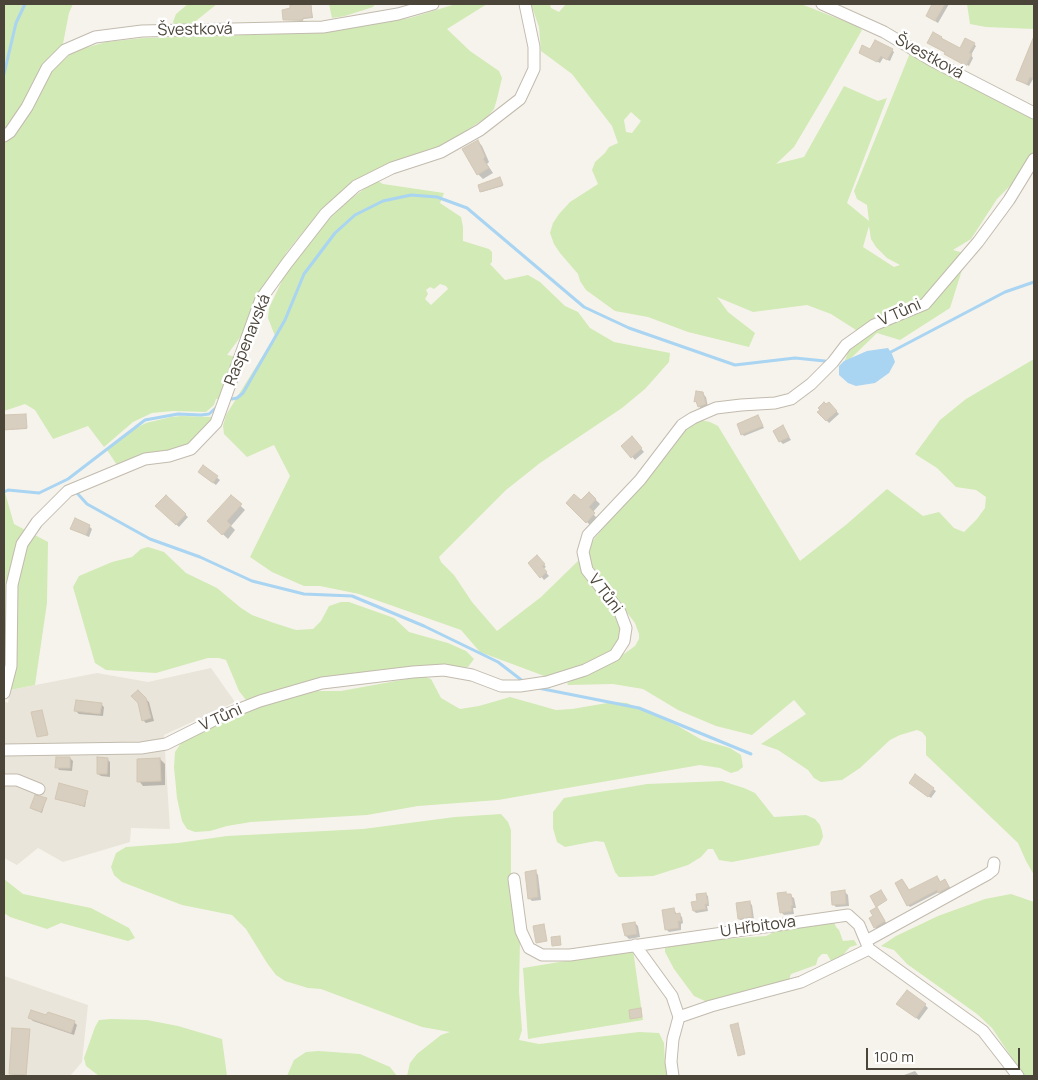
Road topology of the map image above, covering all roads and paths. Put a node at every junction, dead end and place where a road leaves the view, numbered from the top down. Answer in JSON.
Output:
{"nodes":[{"id":1,"x":434,"y":4,"type":"edge"},
{"id":2,"x":524,"y":4,"type":"edge"},
{"id":3,"x":822,"y":4,"type":"edge"},
{"id":4,"x":1034,"y":113,"type":"edge"},
{"id":5,"x":4,"y":136,"type":"edge"},
{"id":6,"x":1034,"y":159,"type":"edge"},
{"id":7,"x":4,"y":693,"type":"edge"},
{"id":8,"x":4,"y":750,"type":"edge"},
{"id":9,"x":4,"y":780,"type":"edge"},
{"id":10,"x":39,"y":789,"type":"dead end"},
{"id":11,"x":994,"y":863,"type":"dead end"},
{"id":12,"x":514,"y":879,"type":"dead end"},
{"id":13,"x":635,"y":945,"type":"junction"},
{"id":14,"x":868,"y":945,"type":"junction"},
{"id":15,"x":679,"y":1017,"type":"junction"},
{"id":16,"x":673,"y":1076,"type":"edge"},
{"id":17,"x":1018,"y":1076,"type":"edge"}],
"edges":[{"from":1,"to":5,"type":"street","name":"Švestková"},
{"from":2,"to":7,"type":"street","name":"Raspenavská"},
{"from":3,"to":4,"type":"street","name":"Švestková"},
{"from":6,"to":8,"type":"street","name":"V Tůni"},
{"from":9,"to":10,"type":"street"},
{"from":11,"to":14,"type":"street"},
{"from":12,"to":13,"type":"street","name":"U Hřbitova"},
{"from":13,"to":14,"type":"street","name":"U Hřbitova"},
{"from":13,"to":15,"type":"street"},
{"from":14,"to":15,"type":"street"},
{"from":14,"to":17,"type":"street","name":"U Hřbitova"},
{"from":15,"to":16,"type":"street"}]}
